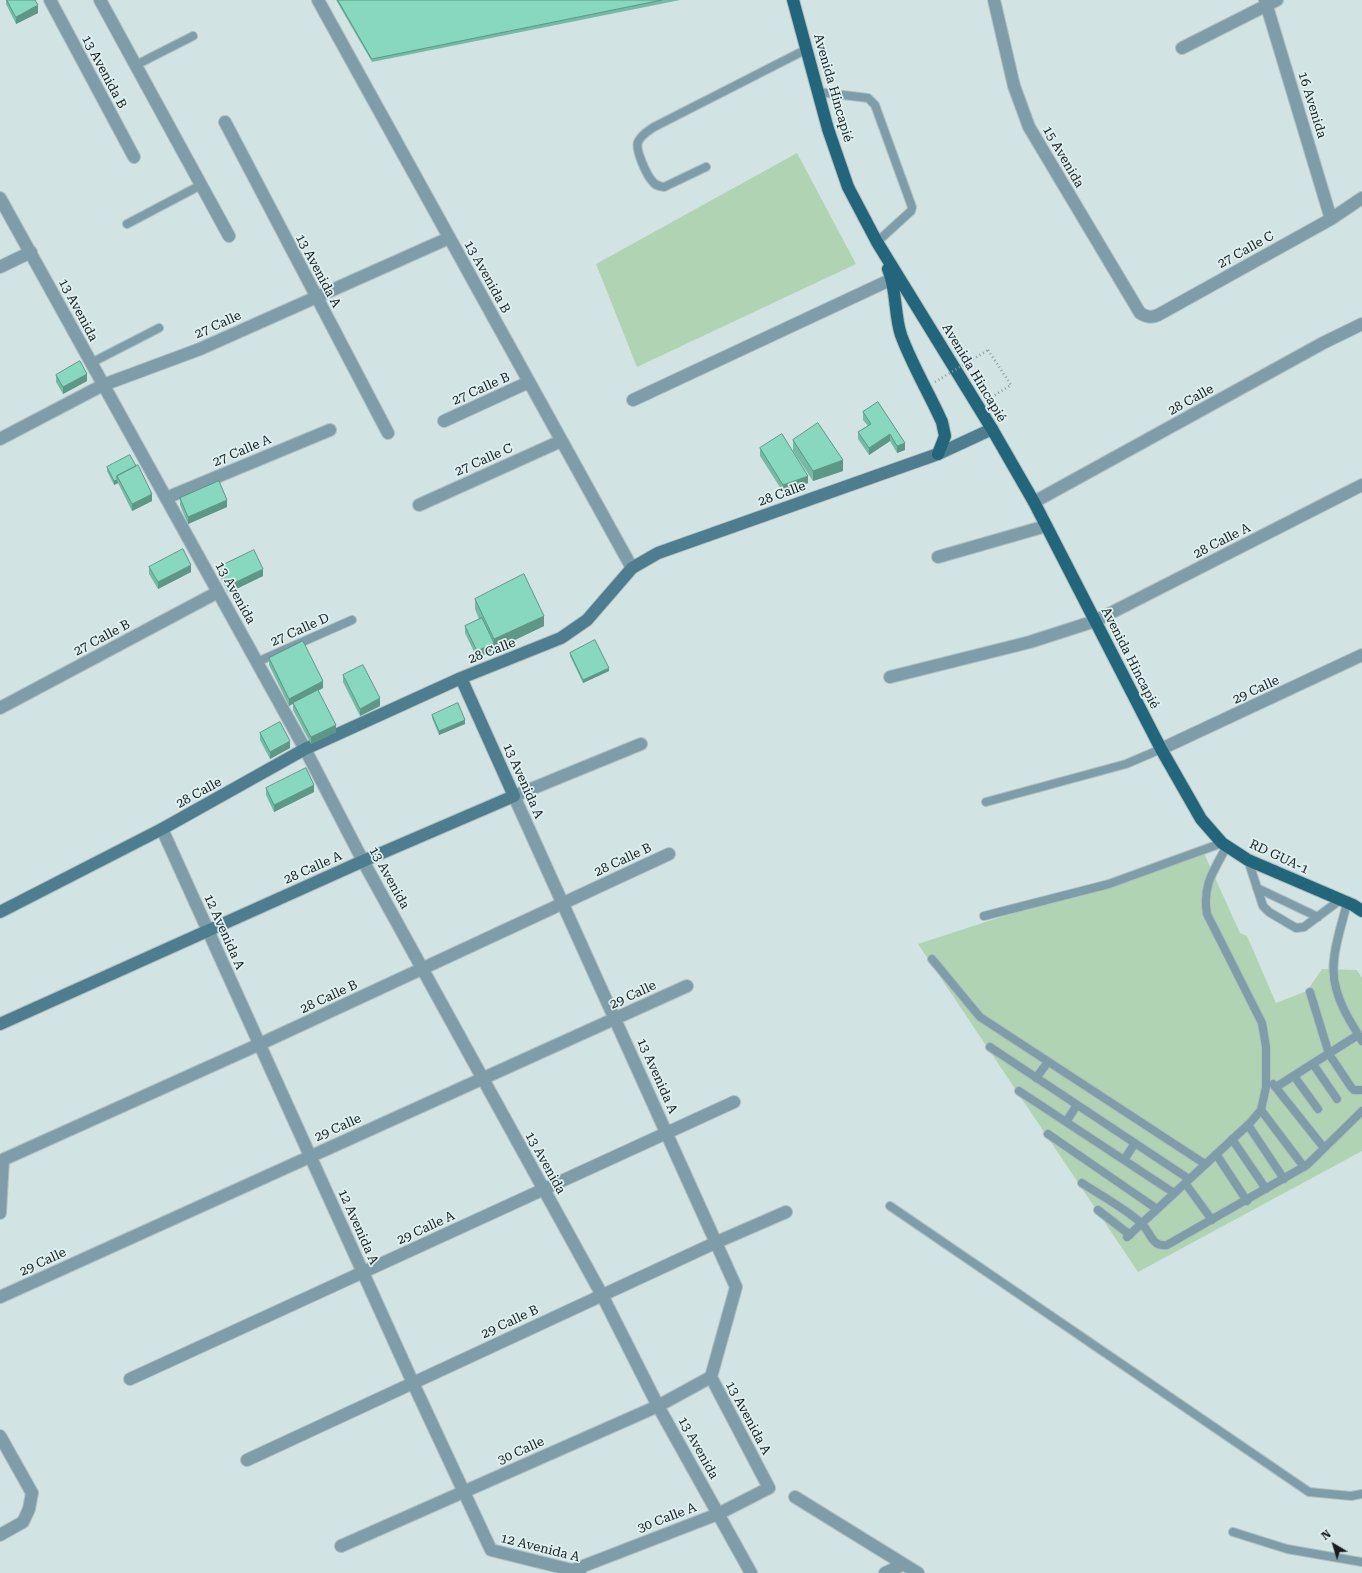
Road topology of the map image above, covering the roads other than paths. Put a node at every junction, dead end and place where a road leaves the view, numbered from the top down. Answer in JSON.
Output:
{"nodes":[{"id":1,"x":50,"y":0,"type":"edge"},
{"id":2,"x":100,"y":0,"type":"edge"},
{"id":3,"x":318,"y":0,"type":"edge"},
{"id":4,"x":793,"y":0,"type":"edge"},
{"id":5,"x":994,"y":0,"type":"edge"},
{"id":6,"x":1270,"y":2,"type":"edge"},
{"id":7,"x":193,"y":36,"type":"dead end"},
{"id":8,"x":1182,"y":48,"type":"dead end"},
{"id":9,"x":807,"y":49,"type":"junction"},
{"id":10,"x":136,"y":65,"type":"junction"},
{"id":11,"x":818,"y":92,"type":"junction"},
{"id":12,"x":225,"y":122,"type":"dead end"},
{"id":13,"x":134,"y":157,"type":"dead end"},
{"id":14,"x":706,"y":166,"type":"dead end"},
{"id":15,"x":201,"y":185,"type":"junction"},
{"id":16,"x":0,"y":198,"type":"edge"},
{"id":17,"x":1362,"y":198,"type":"edge"},
{"id":18,"x":1331,"y":219,"type":"junction"},
{"id":19,"x":127,"y":224,"type":"dead end"},
{"id":20,"x":228,"y":236,"type":"dead end"},
{"id":21,"x":449,"y":238,"type":"junction"},
{"id":22,"x":878,"y":244,"type":"junction"},
{"id":23,"x":31,"y":252,"type":"junction"},
{"id":24,"x":0,"y":268,"type":"edge"},
{"id":25,"x":892,"y":279,"type":"junction"},
{"id":26,"x":315,"y":297,"type":"junction"},
{"id":27,"x":1140,"y":313,"type":"joint"},
{"id":28,"x":1362,"y":324,"type":"edge"},
{"id":29,"x":159,"y":328,"type":"dead end"},
{"id":30,"x":91,"y":363,"type":"junction"},
{"id":31,"x":529,"y":382,"type":"junction"},
{"id":32,"x":103,"y":385,"type":"junction"},
{"id":33,"x":633,"y":400,"type":"dead end"},
{"id":34,"x":444,"y":421,"type":"dead end"},
{"id":35,"x":992,"y":429,"type":"junction"},
{"id":36,"x":330,"y":430,"type":"dead end"},
{"id":37,"x":388,"y":433,"type":"dead end"},
{"id":38,"x":0,"y":439,"type":"edge"},
{"id":39,"x":562,"y":441,"type":"junction"},
{"id":40,"x":938,"y":454,"type":"junction"},
{"id":41,"x":1362,"y":485,"type":"edge"},
{"id":42,"x":166,"y":498,"type":"junction"},
{"id":43,"x":1034,"y":502,"type":"junction"},
{"id":44,"x":419,"y":505,"type":"dead end"},
{"id":45,"x":1046,"y":526,"type":"junction"},
{"id":46,"x":938,"y":557,"type":"dead end"},
{"id":47,"x":632,"y":568,"type":"junction"},
{"id":48,"x":218,"y":592,"type":"junction"},
{"id":49,"x":352,"y":620,"type":"dead end"},
{"id":50,"x":1095,"y":621,"type":"junction"},
{"id":51,"x":1362,"y":655,"type":"edge"},
{"id":52,"x":257,"y":662,"type":"junction"},
{"id":53,"x":890,"y":677,"type":"dead end"},
{"id":54,"x":461,"y":678,"type":"junction"},
{"id":55,"x":0,"y":708,"type":"edge"},
{"id":56,"x":641,"y":744,"type":"dead end"},
{"id":57,"x":305,"y":749,"type":"junction"},
{"id":58,"x":1161,"y":749,"type":"junction"},
{"id":59,"x":514,"y":796,"type":"junction"},
{"id":60,"x":986,"y":802,"type":"dead end"},
{"id":61,"x":162,"y":829,"type":"junction"},
{"id":62,"x":1225,"y":844,"type":"junction"},
{"id":63,"x":669,"y":854,"type":"dead end"},
{"id":64,"x":1248,"y":860,"type":"junction"},
{"id":65,"x":364,"y":861,"type":"junction"},
{"id":66,"x":1257,"y":888,"type":"junction"},
{"id":67,"x":563,"y":904,"type":"junction"},
{"id":68,"x":1353,"y":904,"type":"edge"},
{"id":69,"x":0,"y":912,"type":"edge"},
{"id":70,"x":984,"y":916,"type":"dead end"},
{"id":71,"x":1318,"y":917,"type":"junction"},
{"id":72,"x":208,"y":931,"type":"junction"},
{"id":73,"x":932,"y":958,"type":"dead end"},
{"id":74,"x":424,"y":968,"type":"junction"},
{"id":75,"x":688,"y":986,"type":"dead end"},
{"id":76,"x":1310,"y":992,"type":"dead end"},
{"id":77,"x":616,"y":1019,"type":"junction"},
{"id":78,"x":0,"y":1024,"type":"edge"},
{"id":79,"x":1360,"y":1038,"type":"edge"},
{"id":80,"x":260,"y":1044,"type":"junction"},
{"id":81,"x":990,"y":1047,"type":"dead end"},
{"id":82,"x":1329,"y":1054,"type":"junction"},
{"id":83,"x":1048,"y":1062,"type":"junction"},
{"id":84,"x":1313,"y":1064,"type":"junction"},
{"id":85,"x":1266,"y":1075,"type":"junction"},
{"id":86,"x":1294,"y":1076,"type":"junction"},
{"id":87,"x":482,"y":1077,"type":"junction"},
{"id":88,"x":1036,"y":1078,"type":"junction"},
{"id":89,"x":1276,"y":1088,"type":"junction"},
{"id":90,"x":1362,"y":1090,"type":"edge"},
{"id":91,"x":1019,"y":1091,"type":"dead end"},
{"id":92,"x":1337,"y":1099,"type":"dead end"},
{"id":93,"x":734,"y":1102,"type":"dead end"},
{"id":94,"x":1077,"y":1105,"type":"junction"},
{"id":95,"x":1318,"y":1109,"type":"dead end"},
{"id":96,"x":1260,"y":1110,"type":"junction"},
{"id":97,"x":1362,"y":1111,"type":"edge"},
{"id":98,"x":1066,"y":1122,"type":"junction"},
{"id":99,"x":1248,"y":1125,"type":"junction"},
{"id":100,"x":667,"y":1133,"type":"junction"},
{"id":101,"x":1048,"y":1134,"type":"dead end"},
{"id":102,"x":1232,"y":1139,"type":"junction"},
{"id":103,"x":1135,"y":1143,"type":"junction"},
{"id":104,"x":1324,"y":1148,"type":"junction"},
{"id":105,"x":1216,"y":1154,"type":"junction"},
{"id":106,"x":310,"y":1155,"type":"junction"},
{"id":107,"x":1124,"y":1160,"type":"junction"},
{"id":108,"x":1,"y":1161,"type":"edge"},
{"id":109,"x":1205,"y":1164,"type":"junction"},
{"id":110,"x":1304,"y":1167,"type":"junction"},
{"id":111,"x":1284,"y":1179,"type":"junction"},
{"id":112,"x":1187,"y":1181,"type":"junction"},
{"id":113,"x":1082,"y":1183,"type":"dead end"},
{"id":114,"x":1266,"y":1189,"type":"junction"},
{"id":115,"x":543,"y":1190,"type":"junction"},
{"id":116,"x":1174,"y":1193,"type":"junction"},
{"id":117,"x":1247,"y":1201,"type":"junction"},
{"id":118,"x":890,"y":1206,"type":"dead end"},
{"id":119,"x":1120,"y":1209,"type":"junction"},
{"id":120,"x":1157,"y":1209,"type":"junction"},
{"id":121,"x":1098,"y":1210,"type":"dead end"},
{"id":122,"x":786,"y":1212,"type":"dead end"},
{"id":123,"x":0,"y":1213,"type":"edge"},
{"id":124,"x":1212,"y":1220,"type":"junction"},
{"id":125,"x":1112,"y":1221,"type":"junction"},
{"id":126,"x":1142,"y":1223,"type":"junction"},
{"id":127,"x":717,"y":1242,"type":"junction"},
{"id":128,"x":363,"y":1272,"type":"junction"},
{"id":129,"x":602,"y":1295,"type":"junction"},
{"id":130,"x":0,"y":1297,"type":"edge"},
{"id":131,"x":711,"y":1377,"type":"junction"},
{"id":132,"x":130,"y":1379,"type":"dead end"},
{"id":133,"x":413,"y":1383,"type":"junction"},
{"id":134,"x":658,"y":1406,"type":"junction"},
{"id":135,"x":0,"y":1436,"type":"edge"},
{"id":136,"x":247,"y":1460,"type":"dead end"},
{"id":137,"x":769,"y":1488,"type":"joint"},
{"id":138,"x":463,"y":1492,"type":"junction"},
{"id":139,"x":1362,"y":1494,"type":"edge"},
{"id":140,"x":795,"y":1497,"type":"dead end"},
{"id":141,"x":718,"y":1514,"type":"junction"},
{"id":142,"x":1233,"y":1532,"type":"dead end"},
{"id":143,"x":0,"y":1535,"type":"edge"},
{"id":144,"x":341,"y":1546,"type":"dead end"},
{"id":145,"x":1362,"y":1562,"type":"edge"},
{"id":146,"x":902,"y":1565,"type":"junction"},
{"id":147,"x":578,"y":1571,"type":"edge"},
{"id":148,"x":751,"y":1573,"type":"edge"},
{"id":149,"x":885,"y":1573,"type":"edge"},
{"id":150,"x":918,"y":1573,"type":"edge"}],
"edges":[{"from":1,"to":13,"type":"street","name":"13 Avenida B"},
{"from":2,"to":10,"type":"street"},
{"from":3,"to":21,"type":"street","name":"13 Avenida B"},
{"from":4,"to":9,"type":"main road","name":"Avenida Hincapié"},
{"from":5,"to":27,"type":"street","name":"15 Avenida"},
{"from":6,"to":8,"type":"street"},
{"from":6,"to":18,"type":"street","name":"16 Avenida"},
{"from":7,"to":10,"type":"lane"},
{"from":9,"to":11,"type":"main road","name":"Avenida Hincapié"},
{"from":9,"to":14,"type":"lane"},
{"from":10,"to":15,"type":"street"},
{"from":11,"to":22,"type":"main road","name":"Avenida Hincapié"},
{"from":11,"to":22,"type":"lane"},
{"from":12,"to":26,"type":"street","name":"13 Avenida A"},
{"from":15,"to":19,"type":"lane"},
{"from":15,"to":20,"type":"street"},
{"from":16,"to":23,"type":"street","name":"13 Avenida"},
{"from":17,"to":18,"type":"street","name":"27 Calle C"},
{"from":18,"to":27,"type":"street","name":"27 Calle C"},
{"from":21,"to":26,"type":"street","name":"27 Calle"},
{"from":21,"to":31,"type":"street","name":"13 Avenida B"},
{"from":22,"to":25,"type":"main road"},
{"from":22,"to":35,"type":"main road","name":"Avenida Hincapié"},
{"from":23,"to":24,"type":"street"},
{"from":23,"to":30,"type":"street","name":"13 Avenida"},
{"from":25,"to":33,"type":"street"},
{"from":25,"to":40,"type":"main road"},
{"from":26,"to":32,"type":"street","name":"27 Calle"},
{"from":26,"to":37,"type":"street","name":"13 Avenida A"},
{"from":28,"to":43,"type":"street","name":"28 Calle"},
{"from":29,"to":30,"type":"lane"},
{"from":30,"to":32,"type":"street","name":"13 Avenida"},
{"from":31,"to":34,"type":"street","name":"27 Calle B"},
{"from":31,"to":39,"type":"street","name":"13 Avenida B"},
{"from":32,"to":38,"type":"street","name":"27 Calle"},
{"from":32,"to":42,"type":"street","name":"13 Avenida"},
{"from":35,"to":40,"type":"main road","name":"28 Calle"},
{"from":35,"to":43,"type":"main road","name":"Avenida Hincapié"},
{"from":36,"to":42,"type":"street","name":"27 Calle A"},
{"from":39,"to":44,"type":"street","name":"27 Calle C"},
{"from":39,"to":47,"type":"street","name":"13 Avenida B"},
{"from":40,"to":47,"type":"main road","name":"28 Calle"},
{"from":41,"to":50,"type":"street","name":"28 Calle A"},
{"from":42,"to":48,"type":"street","name":"13 Avenida"},
{"from":43,"to":45,"type":"main road","name":"Avenida Hincapié"},
{"from":45,"to":46,"type":"street"},
{"from":45,"to":50,"type":"main road","name":"Avenida Hincapié"},
{"from":47,"to":54,"type":"main road","name":"28 Calle"},
{"from":48,"to":52,"type":"street","name":"13 Avenida"},
{"from":48,"to":55,"type":"street","name":"27 Calle B"},
{"from":49,"to":52,"type":"lane","name":"27 Calle D"},
{"from":50,"to":53,"type":"street","name":"28 Calle A"},
{"from":50,"to":58,"type":"main road","name":"Avenida Hincapié"},
{"from":51,"to":58,"type":"street","name":"29 Calle"},
{"from":52,"to":57,"type":"street","name":"13 Avenida"},
{"from":54,"to":57,"type":"main road","name":"28 Calle"},
{"from":54,"to":59,"type":"main road","name":"13 Avenida A"},
{"from":56,"to":59,"type":"street","name":"28 Calle A"},
{"from":57,"to":61,"type":"main road","name":"28 Calle"},
{"from":57,"to":65,"type":"street","name":"13 Avenida"},
{"from":58,"to":60,"type":"lane"},
{"from":58,"to":62,"type":"main road","name":"RD GUA-1"},
{"from":59,"to":65,"type":"main road","name":"28 Calle A"},
{"from":59,"to":67,"type":"street","name":"13 Avenida A"},
{"from":61,"to":69,"type":"main road","name":"28 Calle"},
{"from":61,"to":72,"type":"street","name":"12 Avenida A"},
{"from":62,"to":64,"type":"main road","name":"RD GUA-1"},
{"from":62,"to":70,"type":"lane"},
{"from":62,"to":85,"type":"lane"},
{"from":63,"to":67,"type":"street","name":"28 Calle B"},
{"from":64,"to":66,"type":"lane"},
{"from":64,"to":68,"type":"main road","name":"RD GUA-1"},
{"from":65,"to":72,"type":"main road","name":"28 Calle A"},
{"from":65,"to":74,"type":"street","name":"13 Avenida"},
{"from":66,"to":71,"type":"lane"},
{"from":66,"to":71,"type":"lane"},
{"from":67,"to":74,"type":"street","name":"28 Calle B"},
{"from":67,"to":77,"type":"street","name":"13 Avenida A"},
{"from":68,"to":71,"type":"lane"},
{"from":68,"to":79,"type":"lane"},
{"from":72,"to":78,"type":"main road","name":"28 Calle A"},
{"from":72,"to":80,"type":"street","name":"12 Avenida A"},
{"from":73,"to":83,"type":"lane"},
{"from":74,"to":80,"type":"street","name":"28 Calle B"},
{"from":74,"to":87,"type":"street","name":"13 Avenida"},
{"from":75,"to":77,"type":"street","name":"29 Calle"},
{"from":76,"to":82,"type":"lane"},
{"from":77,"to":87,"type":"street","name":"29 Calle"},
{"from":77,"to":100,"type":"street","name":"13 Avenida A"},
{"from":79,"to":82,"type":"lane"},
{"from":80,"to":106,"type":"street","name":"12 Avenida A"},
{"from":80,"to":108,"type":"street","name":"28 Calle B"},
{"from":81,"to":88,"type":"lane"},
{"from":82,"to":84,"type":"lane"},
{"from":82,"to":90,"type":"lane"},
{"from":83,"to":88,"type":"lane"},
{"from":83,"to":109,"type":"lane"},
{"from":84,"to":86,"type":"lane"},
{"from":84,"to":92,"type":"lane"},
{"from":85,"to":89,"type":"lane"},
{"from":85,"to":96,"type":"lane"},
{"from":86,"to":89,"type":"lane"},
{"from":86,"to":95,"type":"lane"},
{"from":87,"to":106,"type":"street","name":"29 Calle"},
{"from":87,"to":115,"type":"street","name":"13 Avenida"},
{"from":88,"to":94,"type":"lane"},
{"from":89,"to":104,"type":"lane"},
{"from":91,"to":98,"type":"lane"},
{"from":93,"to":100,"type":"street","name":"29 Calle A"},
{"from":94,"to":98,"type":"lane"},
{"from":94,"to":103,"type":"lane"},
{"from":96,"to":99,"type":"lane"},
{"from":96,"to":110,"type":"lane"},
{"from":97,"to":104,"type":"lane"},
{"from":98,"to":107,"type":"lane"},
{"from":99,"to":102,"type":"lane"},
{"from":99,"to":111,"type":"lane"},
{"from":100,"to":115,"type":"street","name":"29 Calle A"},
{"from":100,"to":127,"type":"street","name":"13 Avenida A"},
{"from":101,"to":120,"type":"lane"},
{"from":102,"to":105,"type":"lane"},
{"from":102,"to":114,"type":"lane"},
{"from":103,"to":107,"type":"lane"},
{"from":103,"to":112,"type":"lane"},
{"from":104,"to":110,"type":"lane"},
{"from":105,"to":109,"type":"lane"},
{"from":105,"to":117,"type":"lane"},
{"from":106,"to":128,"type":"street","name":"12 Avenida A"},
{"from":106,"to":130,"type":"street","name":"29 Calle"},
{"from":107,"to":116,"type":"lane"},
{"from":108,"to":123,"type":"street"},
{"from":109,"to":112,"type":"lane"},
{"from":110,"to":111,"type":"lane"},
{"from":111,"to":114,"type":"lane"},
{"from":112,"to":116,"type":"lane"},
{"from":112,"to":124,"type":"lane"},
{"from":113,"to":119,"type":"lane"},
{"from":114,"to":117,"type":"lane"},
{"from":115,"to":128,"type":"street","name":"29 Calle A"},
{"from":115,"to":129,"type":"street","name":"13 Avenida"},
{"from":116,"to":120,"type":"lane"},
{"from":117,"to":124,"type":"lane"},
{"from":118,"to":139,"type":"lane"},
{"from":119,"to":125,"type":"lane"},
{"from":119,"to":126,"type":"lane"},
{"from":120,"to":126,"type":"lane"},
{"from":121,"to":125,"type":"lane"},
{"from":122,"to":127,"type":"street","name":"29 Calle B"},
{"from":124,"to":126,"type":"lane"},
{"from":125,"to":126,"type":"lane"},
{"from":127,"to":129,"type":"street","name":"29 Calle B"},
{"from":127,"to":131,"type":"street","name":"13 Avenida A"},
{"from":128,"to":132,"type":"street","name":"29 Calle A"},
{"from":128,"to":133,"type":"street","name":"12 Avenida A"},
{"from":129,"to":133,"type":"street","name":"29 Calle B"},
{"from":129,"to":134,"type":"street","name":"13 Avenida"},
{"from":131,"to":134,"type":"street","name":"30 Calle"},
{"from":131,"to":137,"type":"street","name":"13 Avenida A"},
{"from":133,"to":136,"type":"street","name":"29 Calle B"},
{"from":133,"to":138,"type":"street","name":"12 Avenida A"},
{"from":134,"to":138,"type":"street","name":"30 Calle"},
{"from":134,"to":141,"type":"street","name":"13 Avenida"},
{"from":135,"to":143,"type":"street"},
{"from":137,"to":141,"type":"street","name":"30 Calle A"},
{"from":138,"to":144,"type":"street","name":"30 Calle"},
{"from":138,"to":147,"type":"street","name":"12 Avenida A"},
{"from":140,"to":146,"type":"street"},
{"from":141,"to":147,"type":"street","name":"30 Calle A"},
{"from":141,"to":148,"type":"street","name":"13 Avenida"},
{"from":142,"to":145,"type":"lane"},
{"from":146,"to":149,"type":"street"},
{"from":146,"to":150,"type":"street"}]}
